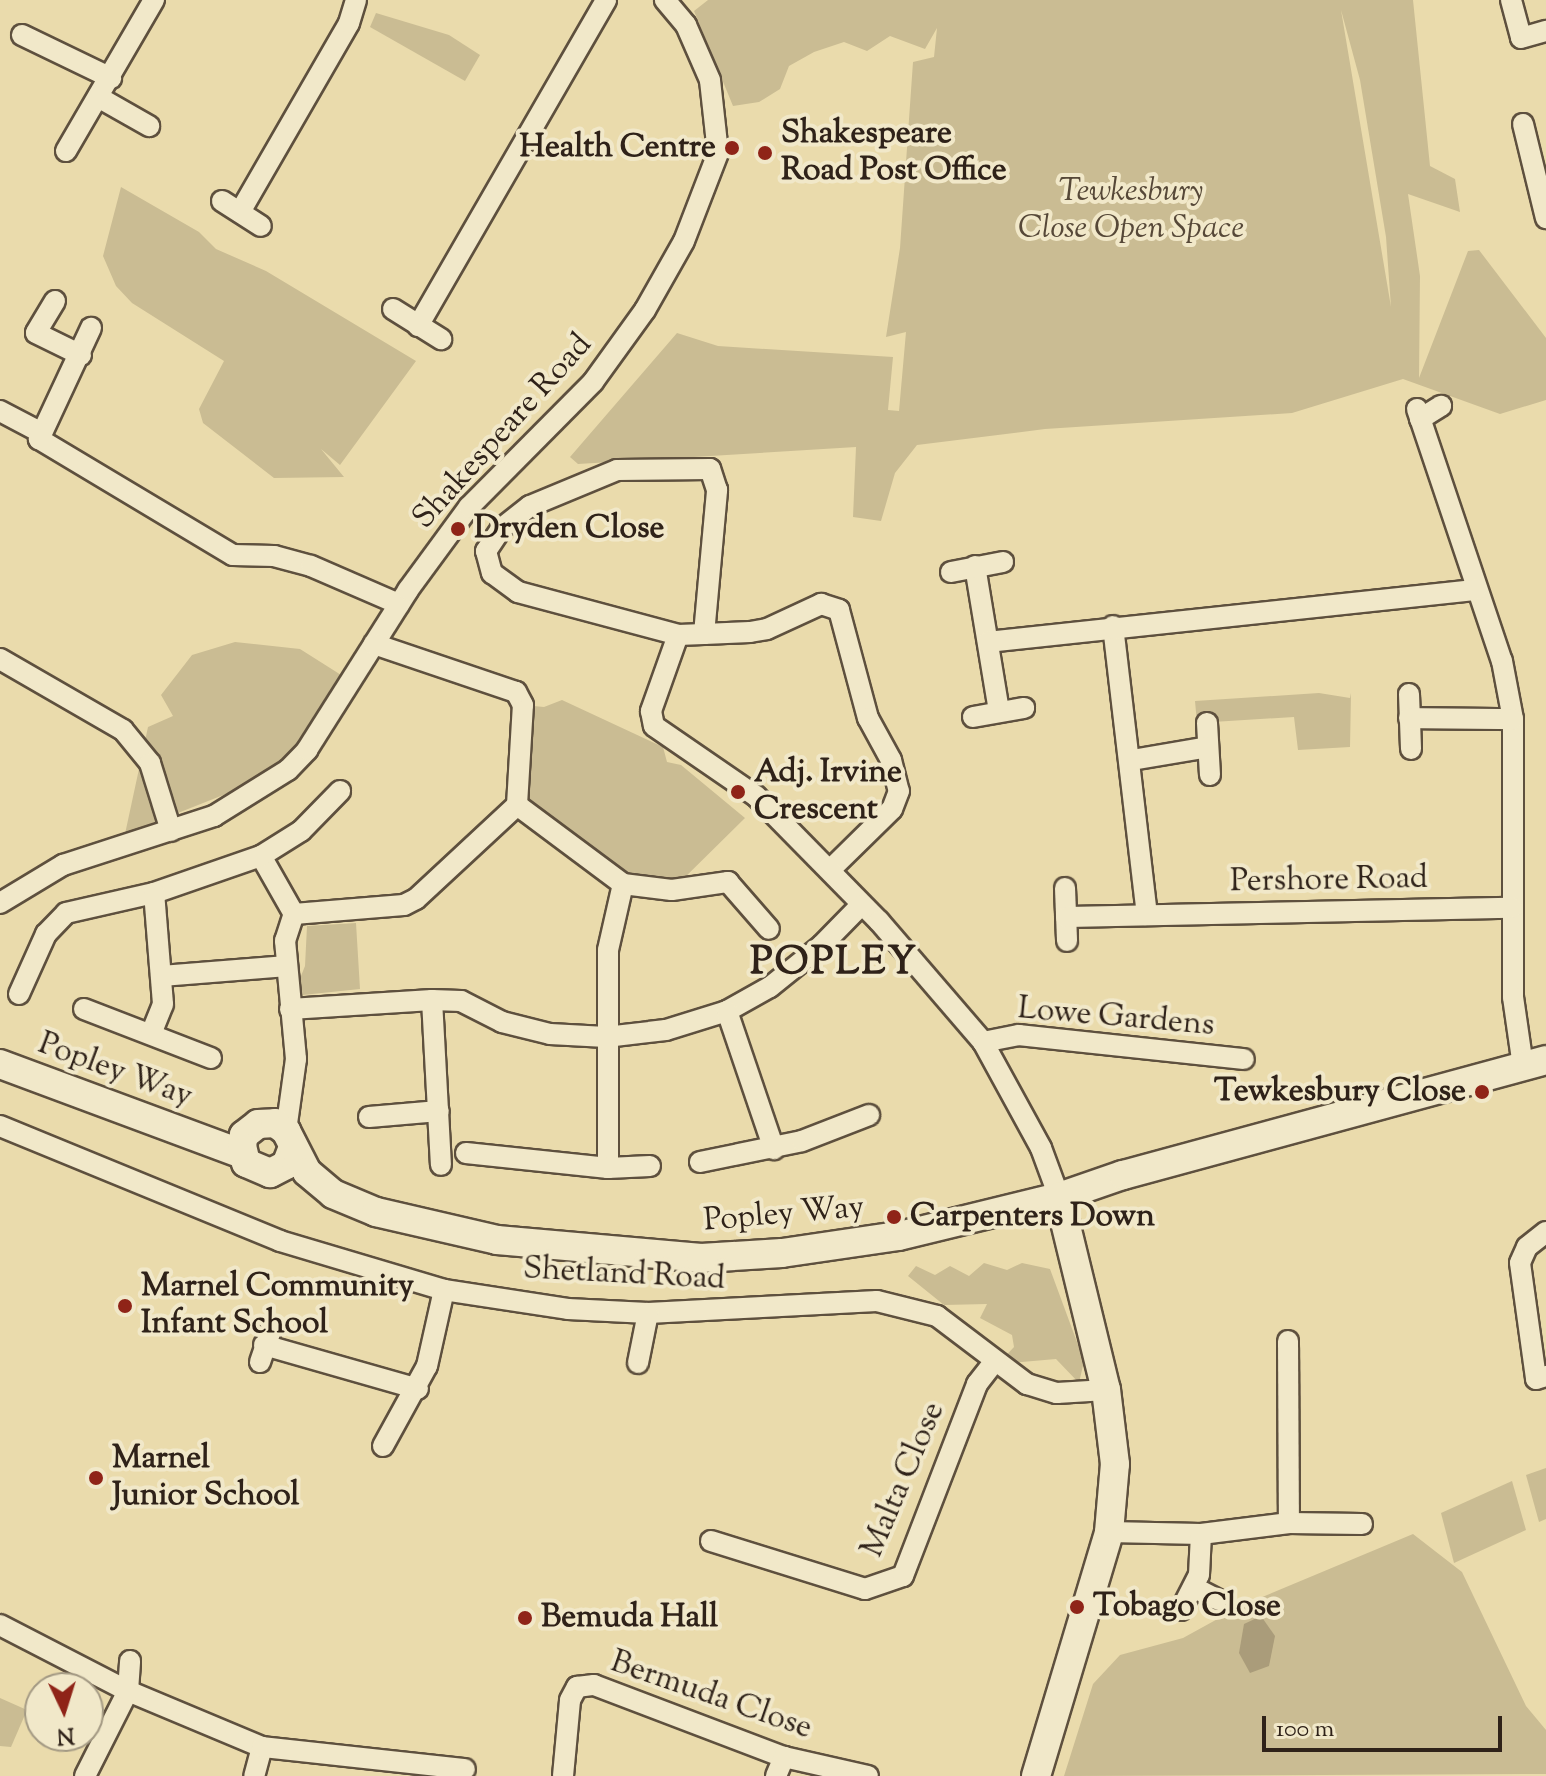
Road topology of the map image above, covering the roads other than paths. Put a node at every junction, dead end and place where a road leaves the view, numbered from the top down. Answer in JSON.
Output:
{"nodes":[{"id":1,"x":154,"y":0,"type":"edge"},
{"id":2,"x":356,"y":0,"type":"edge"},
{"id":3,"x":606,"y":0,"type":"edge"},
{"id":4,"x":665,"y":0,"type":"edge"},
{"id":5,"x":1511,"y":0,"type":"edge"},
{"id":6,"x":1546,"y":31,"type":"edge"},
{"id":7,"x":22,"y":35,"type":"dead end"},
{"id":8,"x":111,"y":78,"type":"junction"},
{"id":9,"x":98,"y":97,"type":"junction"},
{"id":10,"x":1523,"y":124,"type":"dead end"},
{"id":11,"x":149,"y":126,"type":"dead end"},
{"id":12,"x":66,"y":151,"type":"dead end"},
{"id":13,"x":222,"y":201,"type":"dead end"},
{"id":14,"x":1545,"y":205,"type":"edge"},
{"id":15,"x":240,"y":212,"type":"junction"},
{"id":16,"x":261,"y":226,"type":"dead end"},
{"id":17,"x":55,"y":301,"type":"dead end"},
{"id":18,"x":393,"y":309,"type":"dead end"},
{"id":19,"x":418,"y":326,"type":"junction"},
{"id":20,"x":91,"y":328,"type":"dead end"},
{"id":21,"x":441,"y":339,"type":"dead end"},
{"id":22,"x":81,"y":355,"type":"junction"},
{"id":23,"x":1441,"y":406,"type":"dead end"},
{"id":24,"x":0,"y":411,"type":"edge"},
{"id":25,"x":42,"y":433,"type":"junction"},
{"id":26,"x":1003,"y":562,"type":"dead end"},
{"id":27,"x":975,"y":566,"type":"junction"},
{"id":28,"x":951,"y":572,"type":"dead end"},
{"id":29,"x":1476,"y":590,"type":"junction"},
{"id":30,"x":399,"y":604,"type":"junction"},
{"id":31,"x":1113,"y":626,"type":"junction"},
{"id":32,"x":704,"y":634,"type":"junction"},
{"id":33,"x":678,"y":635,"type":"junction"},
{"id":34,"x":988,"y":642,"type":"junction"},
{"id":35,"x":374,"y":644,"type":"junction"},
{"id":36,"x":0,"y":659,"type":"edge"},
{"id":37,"x":1409,"y":694,"type":"dead end"},
{"id":38,"x":1024,"y":708,"type":"dead end"},
{"id":39,"x":999,"y":711,"type":"junction"},
{"id":40,"x":973,"y":717,"type":"dead end"},
{"id":41,"x":1409,"y":718,"type":"junction"},
{"id":42,"x":1513,"y":719,"type":"junction"},
{"id":43,"x":1207,"y":723,"type":"dead end"},
{"id":44,"x":1208,"y":747,"type":"junction"},
{"id":45,"x":1411,"y":749,"type":"dead end"},
{"id":46,"x":1132,"y":760,"type":"junction"},
{"id":47,"x":1210,"y":775,"type":"dead end"},
{"id":48,"x":340,"y":791,"type":"dead end"},
{"id":49,"x":517,"y":805,"type":"junction"},
{"id":50,"x":171,"y":831,"type":"junction"},
{"id":51,"x":261,"y":856,"type":"junction"},
{"id":52,"x":832,"y":868,"type":"junction"},
{"id":53,"x":623,"y":884,"type":"junction"},
{"id":54,"x":1065,"y":888,"type":"dead end"},
{"id":55,"x":154,"y":893,"type":"junction"},
{"id":56,"x":0,"y":903,"type":"edge"},
{"id":57,"x":861,"y":905,"type":"junction"},
{"id":58,"x":1512,"y":908,"type":"junction"},
{"id":59,"x":294,"y":914,"type":"junction"},
{"id":60,"x":1147,"y":915,"type":"junction"},
{"id":61,"x":1066,"y":917,"type":"junction"},
{"id":62,"x":769,"y":929,"type":"dead end"},
{"id":63,"x":1067,"y":941,"type":"dead end"},
{"id":64,"x":287,"y":966,"type":"junction"},
{"id":65,"x":162,"y":976,"type":"junction"},
{"id":66,"x":19,"y":994,"type":"dead end"},
{"id":67,"x":432,"y":1000,"type":"junction"},
{"id":68,"x":84,"y":1009,"type":"dead end"},
{"id":69,"x":290,"y":1009,"type":"junction"},
{"id":70,"x":727,"y":1011,"type":"junction"},
{"id":71,"x":151,"y":1034,"type":"junction"},
{"id":72,"x":606,"y":1037,"type":"junction"},
{"id":73,"x":983,"y":1042,"type":"junction"},
{"id":74,"x":211,"y":1058,"type":"dead end"},
{"id":75,"x":1244,"y":1059,"type":"dead end"},
{"id":76,"x":1534,"y":1063,"type":"edge"},
{"id":77,"x":0,"y":1064,"type":"edge"},
{"id":78,"x":292,"y":1084,"type":"junction"},
{"id":79,"x":439,"y":1111,"type":"junction"},
{"id":80,"x":869,"y":1115,"type":"dead end"},
{"id":81,"x":369,"y":1117,"type":"dead end"},
{"id":82,"x":0,"y":1126,"type":"edge"},
{"id":83,"x":248,"y":1138,"type":"junction"},
{"id":84,"x":774,"y":1149,"type":"junction"},
{"id":85,"x":286,"y":1150,"type":"junction"},
{"id":86,"x":466,"y":1153,"type":"dead end"},
{"id":87,"x":700,"y":1162,"type":"dead end"},
{"id":88,"x":441,"y":1165,"type":"dead end"},
{"id":89,"x":650,"y":1166,"type":"dead end"},
{"id":90,"x":608,"y":1168,"type":"junction"},
{"id":91,"x":1059,"y":1197,"type":"junction"},
{"id":92,"x":1546,"y":1232,"type":"edge"},
{"id":93,"x":444,"y":1290,"type":"junction"},
{"id":94,"x":648,"y":1313,"type":"junction"},
{"id":95,"x":1288,"y":1341,"type":"dead end"},
{"id":96,"x":265,"y":1345,"type":"dead end"},
{"id":97,"x":994,"y":1362,"type":"junction"},
{"id":98,"x":638,"y":1363,"type":"dead end"},
{"id":99,"x":1546,"y":1376,"type":"edge"},
{"id":100,"x":418,"y":1389,"type":"junction"},
{"id":101,"x":1106,"y":1390,"type":"junction"},
{"id":102,"x":383,"y":1446,"type":"dead end"},
{"id":103,"x":1289,"y":1523,"type":"junction"},
{"id":104,"x":1362,"y":1524,"type":"dead end"},
{"id":105,"x":1109,"y":1532,"type":"junction"},
{"id":106,"x":1201,"y":1534,"type":"junction"},
{"id":107,"x":711,"y":1541,"type":"dead end"},
{"id":108,"x":1195,"y":1588,"type":"junction"},
{"id":109,"x":1217,"y":1599,"type":"dead end"},
{"id":110,"x":1181,"y":1610,"type":"dead end"},
{"id":111,"x":0,"y":1625,"type":"edge"},
{"id":112,"x":130,"y":1661,"type":"dead end"},
{"id":113,"x":128,"y":1691,"type":"junction"},
{"id":114,"x":262,"y":1747,"type":"junction"},
{"id":115,"x":465,"y":1765,"type":"edge"},
{"id":116,"x":780,"y":1766,"type":"edge"},
{"id":117,"x":85,"y":1776,"type":"edge"},
{"id":118,"x":254,"y":1776,"type":"edge"},
{"id":119,"x":563,"y":1776,"type":"edge"},
{"id":120,"x":868,"y":1776,"type":"edge"},
{"id":121,"x":1036,"y":1776,"type":"edge"}],
"edges":[{"from":1,"to":8,"type":"street"},
{"from":2,"to":15,"type":"street"},
{"from":3,"to":19,"type":"street"},
{"from":4,"to":30,"type":"street","name":"Shakespeare Road"},
{"from":5,"to":6,"type":"street"},
{"from":7,"to":8,"type":"street"},
{"from":8,"to":9,"type":"street"},
{"from":9,"to":11,"type":"street"},
{"from":9,"to":12,"type":"street"},
{"from":10,"to":14,"type":"street"},
{"from":13,"to":15,"type":"street"},
{"from":15,"to":16,"type":"street"},
{"from":17,"to":22,"type":"street"},
{"from":18,"to":19,"type":"street"},
{"from":19,"to":21,"type":"street"},
{"from":20,"to":22,"type":"street"},
{"from":22,"to":25,"type":"street"},
{"from":23,"to":29,"type":"street"},
{"from":24,"to":25,"type":"street"},
{"from":25,"to":30,"type":"street"},
{"from":26,"to":27,"type":"street"},
{"from":27,"to":28,"type":"street"},
{"from":27,"to":34,"type":"street"},
{"from":29,"to":31,"type":"street"},
{"from":29,"to":42,"type":"street"},
{"from":30,"to":35,"type":"street","name":"Shakespeare Road"},
{"from":31,"to":34,"type":"street"},
{"from":31,"to":46,"type":"street"},
{"from":32,"to":33,"type":"street"},
{"from":32,"to":33,"type":"street"},
{"from":32,"to":52,"type":"street"},
{"from":33,"to":52,"type":"street"},
{"from":34,"to":39,"type":"street"},
{"from":35,"to":49,"type":"street"},
{"from":35,"to":50,"type":"street","name":"Shakespeare Road"},
{"from":36,"to":50,"type":"street"},
{"from":37,"to":41,"type":"street"},
{"from":38,"to":39,"type":"street"},
{"from":39,"to":40,"type":"street"},
{"from":41,"to":42,"type":"street"},
{"from":41,"to":45,"type":"street"},
{"from":42,"to":58,"type":"street"},
{"from":43,"to":44,"type":"street"},
{"from":44,"to":46,"type":"street"},
{"from":44,"to":47,"type":"street"},
{"from":46,"to":60,"type":"street"},
{"from":48,"to":51,"type":"street"},
{"from":49,"to":53,"type":"street"},
{"from":49,"to":59,"type":"street"},
{"from":50,"to":56,"type":"street","name":"Shakespeare Road"},
{"from":51,"to":55,"type":"street"},
{"from":51,"to":59,"type":"street"},
{"from":52,"to":57,"type":"street"},
{"from":53,"to":62,"type":"street"},
{"from":53,"to":72,"type":"street"},
{"from":54,"to":61,"type":"street"},
{"from":55,"to":65,"type":"street"},
{"from":55,"to":66,"type":"street"},
{"from":57,"to":70,"type":"street"},
{"from":57,"to":73,"type":"street"},
{"from":58,"to":60,"type":"street","name":"Pershore Road"},
{"from":58,"to":76,"type":"street"},
{"from":59,"to":64,"type":"street"},
{"from":60,"to":61,"type":"street","name":"Pershore Road"},
{"from":61,"to":63,"type":"street"},
{"from":64,"to":65,"type":"street"},
{"from":64,"to":69,"type":"street"},
{"from":65,"to":71,"type":"street"},
{"from":67,"to":69,"type":"street"},
{"from":67,"to":72,"type":"street"},
{"from":67,"to":79,"type":"street"},
{"from":68,"to":71,"type":"street"},
{"from":69,"to":78,"type":"street"},
{"from":70,"to":72,"type":"street"},
{"from":70,"to":84,"type":"street"},
{"from":71,"to":74,"type":"street"},
{"from":72,"to":90,"type":"street"},
{"from":73,"to":75,"type":"street","name":"Lowe Gardens"},
{"from":73,"to":91,"type":"street"},
{"from":76,"to":91,"type":"street","name":"Popley Way"},
{"from":77,"to":83,"type":"street","name":"Popley Way"},
{"from":78,"to":83,"type":"street"},
{"from":78,"to":85,"type":"street"},
{"from":79,"to":81,"type":"street"},
{"from":79,"to":88,"type":"street"},
{"from":80,"to":84,"type":"street"},
{"from":82,"to":93,"type":"street","name":"Shetland Road"},
{"from":83,"to":85,"type":"street","name":"Popley Way"},
{"from":83,"to":85,"type":"street","name":"Popley Way"},
{"from":84,"to":87,"type":"street"},
{"from":85,"to":91,"type":"street","name":"Popley Way"},
{"from":86,"to":90,"type":"street"},
{"from":89,"to":90,"type":"street"},
{"from":91,"to":101,"type":"street"},
{"from":92,"to":99,"type":"street"},
{"from":93,"to":94,"type":"street","name":"Shetland Road"},
{"from":93,"to":100,"type":"street"},
{"from":94,"to":97,"type":"street","name":"Shetland Road"},
{"from":94,"to":98,"type":"street"},
{"from":95,"to":103,"type":"street"},
{"from":96,"to":100,"type":"street"},
{"from":97,"to":101,"type":"street","name":"Shetland Road"},
{"from":97,"to":107,"type":"street","name":"Malta Close"},
{"from":100,"to":102,"type":"street"},
{"from":101,"to":105,"type":"street"},
{"from":103,"to":104,"type":"street"},
{"from":103,"to":106,"type":"street"},
{"from":105,"to":106,"type":"street"},
{"from":105,"to":121,"type":"street"},
{"from":106,"to":108,"type":"street"},
{"from":108,"to":109,"type":"street"},
{"from":108,"to":110,"type":"street"},
{"from":111,"to":113,"type":"street"},
{"from":112,"to":113,"type":"street"},
{"from":113,"to":114,"type":"street"},
{"from":113,"to":117,"type":"street"},
{"from":114,"to":115,"type":"street"},
{"from":114,"to":118,"type":"street"},
{"from":116,"to":119,"type":"street","name":"Bermuda Close"},
{"from":116,"to":120,"type":"street","name":"Bermuda Close"}]}
